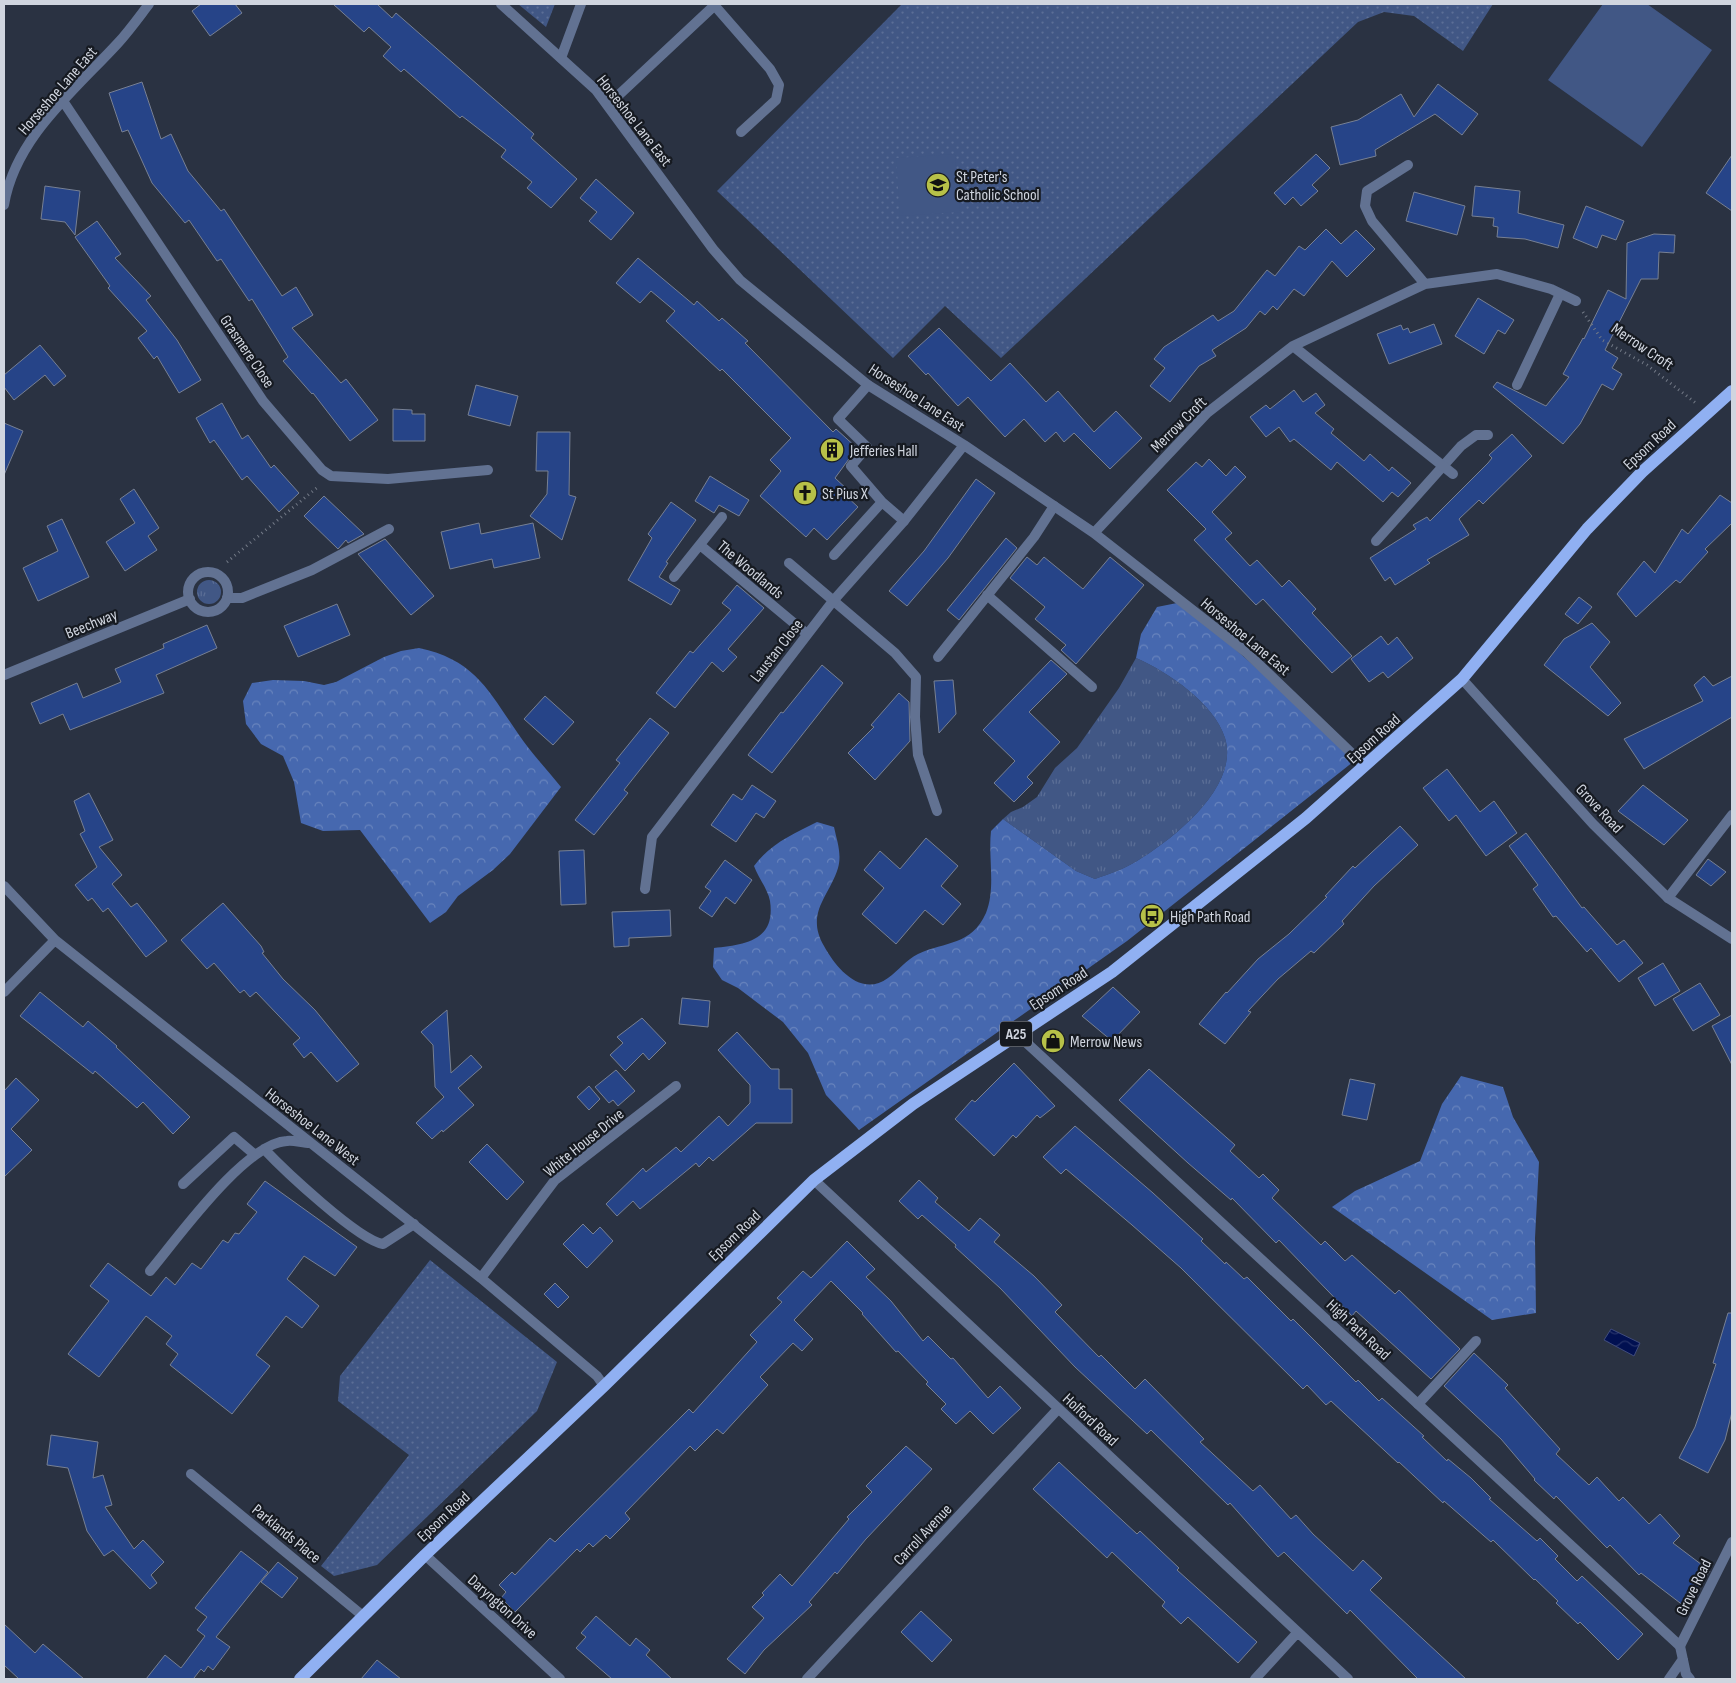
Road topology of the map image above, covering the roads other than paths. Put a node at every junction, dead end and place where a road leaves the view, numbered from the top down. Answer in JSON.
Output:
{"nodes":[{"id":1,"x":149,"y":4,"type":"edge"},
{"id":2,"x":502,"y":4,"type":"edge"},
{"id":3,"x":581,"y":4,"type":"edge"},
{"id":4,"x":715,"y":5,"type":"edge"},
{"id":5,"x":139,"y":8,"type":"edge"},
{"id":6,"x":561,"y":58,"type":"junction"},
{"id":7,"x":64,"y":101,"type":"junction"},
{"id":8,"x":608,"y":105,"type":"junction"},
{"id":9,"x":740,"y":132,"type":"dead end"},
{"id":10,"x":1408,"y":165,"type":"dead end"},
{"id":11,"x":4,"y":205,"type":"edge"},
{"id":12,"x":1425,"y":284,"type":"junction"},
{"id":13,"x":1560,"y":294,"type":"junction"},
{"id":14,"x":1576,"y":301,"type":"road end"},
{"id":15,"x":1293,"y":346,"type":"junction"},
{"id":16,"x":868,"y":385,"type":"junction"},
{"id":17,"x":1517,"y":386,"type":"dead end"},
{"id":18,"x":1732,"y":392,"type":"edge"},
{"id":19,"x":1488,"y":435,"type":"dead end"},
{"id":20,"x":964,"y":445,"type":"junction"},
{"id":21,"x":1442,"y":465,"type":"junction"},
{"id":22,"x":488,"y":470,"type":"dead end"},
{"id":23,"x":1453,"y":474,"type":"dead end"},
{"id":24,"x":882,"y":502,"type":"junction"},
{"id":25,"x":1054,"y":506,"type":"junction"},
{"id":26,"x":722,"y":517,"type":"dead end"},
{"id":27,"x":904,"y":521,"type":"junction"},
{"id":28,"x":389,"y":529,"type":"dead end"},
{"id":29,"x":1094,"y":533,"type":"junction"},
{"id":30,"x":1376,"y":541,"type":"dead end"},
{"id":31,"x":700,"y":545,"type":"junction"},
{"id":32,"x":834,"y":555,"type":"dead end"},
{"id":33,"x":790,"y":563,"type":"dead end"},
{"id":34,"x":674,"y":577,"type":"dead end"},
{"id":35,"x":988,"y":595,"type":"junction"},
{"id":36,"x":227,"y":598,"type":"junction"},
{"id":37,"x":190,"y":599,"type":"junction"},
{"id":38,"x":833,"y":601,"type":"junction"},
{"id":39,"x":807,"y":634,"type":"junction"},
{"id":40,"x":938,"y":657,"type":"dead end"},
{"id":41,"x":4,"y":675,"type":"edge"},
{"id":42,"x":1462,"y":679,"type":"junction"},
{"id":43,"x":1092,"y":687,"type":"dead end"},
{"id":44,"x":1365,"y":766,"type":"junction"},
{"id":45,"x":938,"y":812,"type":"dead end"},
{"id":46,"x":1732,"y":815,"type":"edge"},
{"id":47,"x":4,"y":886,"type":"edge"},
{"id":48,"x":645,"y":889,"type":"dead end"},
{"id":49,"x":1668,"y":898,"type":"junction"},
{"id":50,"x":1732,"y":939,"type":"edge"},
{"id":51,"x":54,"y":940,"type":"junction"},
{"id":52,"x":4,"y":992,"type":"edge"},
{"id":53,"x":1017,"y":1034,"type":"junction"},
{"id":54,"x":676,"y":1086,"type":"dead end"},
{"id":55,"x":310,"y":1143,"type":"junction"},
{"id":56,"x":264,"y":1149,"type":"junction"},
{"id":57,"x":254,"y":1154,"type":"junction"},
{"id":58,"x":814,"y":1180,"type":"junction"},
{"id":59,"x":183,"y":1184,"type":"dead end"},
{"id":60,"x":414,"y":1224,"type":"junction"},
{"id":61,"x":150,"y":1271,"type":"dead end"},
{"id":62,"x":481,"y":1278,"type":"junction"},
{"id":63,"x":1476,"y":1341,"type":"dead end"},
{"id":64,"x":604,"y":1386,"type":"junction"},
{"id":65,"x":1418,"y":1404,"type":"junction"},
{"id":66,"x":1058,"y":1409,"type":"junction"},
{"id":67,"x":191,"y":1474,"type":"dead end"},
{"id":68,"x":1732,"y":1542,"type":"edge"},
{"id":69,"x":425,"y":1555,"type":"junction"},
{"id":70,"x":363,"y":1616,"type":"junction"},
{"id":71,"x":1297,"y":1633,"type":"junction"},
{"id":72,"x":1680,"y":1646,"type":"junction"},
{"id":73,"x":1683,"y":1659,"type":"junction"},
{"id":74,"x":300,"y":1679,"type":"edge"},
{"id":75,"x":560,"y":1679,"type":"edge"},
{"id":76,"x":807,"y":1679,"type":"edge"},
{"id":77,"x":1255,"y":1679,"type":"edge"},
{"id":78,"x":1348,"y":1679,"type":"edge"},
{"id":79,"x":1669,"y":1679,"type":"edge"},
{"id":80,"x":1690,"y":1679,"type":"edge"}],
"edges":[{"from":1,"to":5,"type":"street","name":"Horseshoe Lane East"},
{"from":2,"to":6,"type":"street","name":"Horseshoe Lane East"},
{"from":3,"to":6,"type":"street"},
{"from":4,"to":8,"type":"street"},
{"from":4,"to":9,"type":"street"},
{"from":5,"to":7,"type":"street","name":"Horseshoe Lane East"},
{"from":6,"to":8,"type":"street","name":"Horseshoe Lane East"},
{"from":7,"to":11,"type":"street","name":"Horseshoe Lane East"},
{"from":7,"to":22,"type":"street","name":"Grasmere Close"},
{"from":8,"to":16,"type":"street","name":"Horseshoe Lane East"},
{"from":10,"to":12,"type":"street"},
{"from":12,"to":13,"type":"street","name":"Merrow Croft"},
{"from":12,"to":15,"type":"street","name":"Merrow Croft"},
{"from":13,"to":14,"type":"street","name":"Merrow Croft"},
{"from":13,"to":17,"type":"street"},
{"from":15,"to":21,"type":"street"},
{"from":15,"to":29,"type":"street","name":"Merrow Croft"},
{"from":16,"to":20,"type":"street","name":"Horseshoe Lane East"},
{"from":16,"to":24,"type":"street"},
{"from":18,"to":42,"type":"main road","name":"Epsom Road","number":"A25"},
{"from":19,"to":21,"type":"street"},
{"from":20,"to":25,"type":"street","name":"Horseshoe Lane East"},
{"from":20,"to":27,"type":"street","name":"Laustan Close"},
{"from":21,"to":23,"type":"street"},
{"from":21,"to":30,"type":"street"},
{"from":24,"to":27,"type":"street"},
{"from":24,"to":32,"type":"street"},
{"from":25,"to":29,"type":"street","name":"Horseshoe Lane East"},
{"from":25,"to":35,"type":"street"},
{"from":26,"to":31,"type":"street","name":"The Woodlands"},
{"from":27,"to":38,"type":"street","name":"Laustan Close"},
{"from":28,"to":36,"type":"street"},
{"from":29,"to":44,"type":"street","name":"Horseshoe Lane East"},
{"from":31,"to":34,"type":"street","name":"The Woodlands"},
{"from":31,"to":39,"type":"street","name":"The Woodlands"},
{"from":33,"to":38,"type":"street"},
{"from":35,"to":40,"type":"street"},
{"from":35,"to":43,"type":"street"},
{"from":36,"to":37,"type":"street"},
{"from":36,"to":37,"type":"street"},
{"from":37,"to":41,"type":"street","name":"Beechway"},
{"from":38,"to":39,"type":"street","name":"Laustan Close"},
{"from":38,"to":45,"type":"street"},
{"from":39,"to":48,"type":"street","name":"Laustan Close"},
{"from":42,"to":44,"type":"main road","name":"Epsom Road","number":"A25"},
{"from":42,"to":49,"type":"street","name":"Grove Road"},
{"from":44,"to":53,"type":"main road","name":"Epsom Road","number":"A25"},
{"from":46,"to":49,"type":"street"},
{"from":47,"to":51,"type":"street","name":"Horseshoe Lane West"},
{"from":49,"to":50,"type":"street","name":"Grove Road"},
{"from":51,"to":52,"type":"street"},
{"from":51,"to":55,"type":"street","name":"Horseshoe Lane West"},
{"from":53,"to":58,"type":"main road","name":"Epsom Road","number":"A25"},
{"from":53,"to":65,"type":"street","name":"High Path Road"},
{"from":54,"to":62,"type":"street","name":"White House Drive"},
{"from":55,"to":56,"type":"street"},
{"from":55,"to":60,"type":"street","name":"Horseshoe Lane West"},
{"from":56,"to":57,"type":"street"},
{"from":56,"to":60,"type":"street"},
{"from":57,"to":59,"type":"street"},
{"from":57,"to":61,"type":"street"},
{"from":58,"to":64,"type":"main road","name":"Epsom Road","number":"A25"},
{"from":58,"to":66,"type":"street","name":"Holford Road"},
{"from":60,"to":62,"type":"street","name":"Horseshoe Lane West"},
{"from":62,"to":64,"type":"street","name":"Horseshoe Lane West"},
{"from":63,"to":65,"type":"street"},
{"from":64,"to":69,"type":"main road","name":"Epsom Road","number":"A25"},
{"from":65,"to":72,"type":"street","name":"High Path Road"},
{"from":66,"to":71,"type":"street","name":"Holford Road"},
{"from":66,"to":76,"type":"street","name":"Carroll Avenue"},
{"from":67,"to":70,"type":"street","name":"Parklands Place"},
{"from":68,"to":72,"type":"street","name":"Grove Road"},
{"from":69,"to":70,"type":"main road","name":"Epsom Road","number":"A25"},
{"from":69,"to":75,"type":"street","name":"Daryngton Drive"},
{"from":70,"to":74,"type":"main road","name":"Epsom Road","number":"A25"},
{"from":71,"to":77,"type":"street"},
{"from":71,"to":78,"type":"street","name":"Holford Road"},
{"from":72,"to":73,"type":"street"},
{"from":73,"to":79,"type":"street"},
{"from":73,"to":80,"type":"street"}]}
